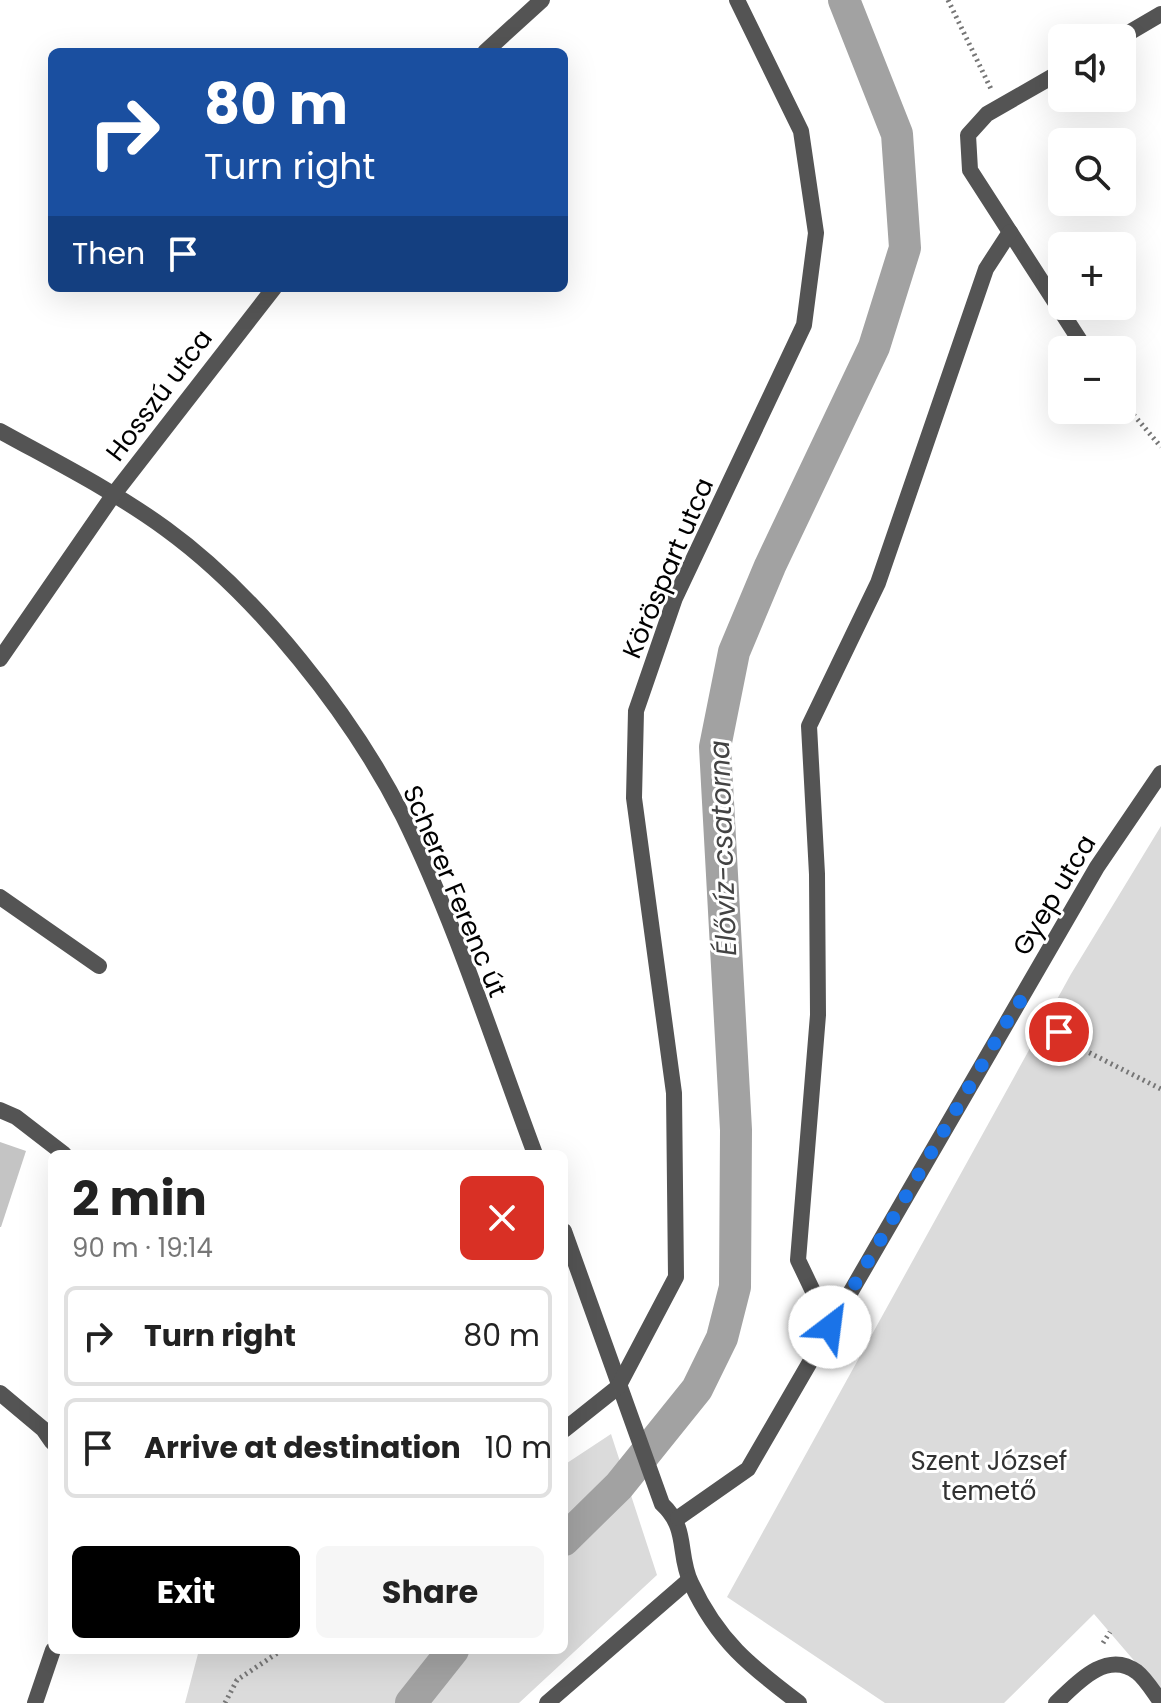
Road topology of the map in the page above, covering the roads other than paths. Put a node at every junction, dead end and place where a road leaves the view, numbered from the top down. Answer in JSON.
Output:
{"nodes":[{"id":1,"x":542,"y":0,"type":"edge"},
{"id":2,"x":737,"y":0,"type":"edge"},
{"id":3,"x":1161,"y":14,"type":"edge"},
{"id":4,"x":1136,"y":29,"type":"edge"},
{"id":5,"x":489,"y":48,"type":"edge"},
{"id":6,"x":1048,"y":79,"type":"edge"},
{"id":7,"x":1010,"y":232,"type":"junction"},
{"id":8,"x":271,"y":292,"type":"edge"},
{"id":9,"x":1077,"y":336,"type":"edge"},
{"id":10,"x":0,"y":431,"type":"edge"},
{"id":11,"x":114,"y":494,"type":"junction"},
{"id":12,"x":0,"y":659,"type":"edge"},
{"id":13,"x":1161,"y":773,"type":"edge"},
{"id":14,"x":0,"y":897,"type":"edge"},
{"id":15,"x":99,"y":966,"type":"dead end"},
{"id":16,"x":0,"y":1110,"type":"edge"},
{"id":17,"x":59,"y":1150,"type":"edge"},
{"id":18,"x":534,"y":1150,"type":"edge"},
{"id":19,"x":568,"y":1243,"type":"edge"},
{"id":20,"x":830,"y":1327,"type":"junction"},
{"id":21,"x":618,"y":1387,"type":"junction"},
{"id":22,"x":0,"y":1393,"type":"edge"},
{"id":23,"x":568,"y":1427,"type":"edge"},
{"id":24,"x":48,"y":1436,"type":"edge"},
{"id":25,"x":678,"y":1518,"type":"junction"},
{"id":26,"x":689,"y":1580,"type":"junction"},
{"id":27,"x":52,"y":1654,"type":"edge"},
{"id":28,"x":1161,"y":1702,"type":"edge"},
{"id":29,"x":35,"y":1703,"type":"edge"},
{"id":30,"x":547,"y":1703,"type":"edge"},
{"id":31,"x":799,"y":1703,"type":"edge"},
{"id":32,"x":1056,"y":1703,"type":"edge"}],
"edges":[{"from":1,"to":5,"type":"street"},
{"from":2,"to":21,"type":"street","name":"Köröspart utca"},
{"from":3,"to":4,"type":"street"},
{"from":6,"to":7,"type":"street"},
{"from":7,"to":9,"type":"street"},
{"from":7,"to":20,"type":"street"},
{"from":8,"to":11,"type":"street","name":"Hosszú utca"},
{"from":10,"to":11,"type":"street","name":"Scherer Ferenc út"},
{"from":11,"to":12,"type":"street","name":"Hosszú utca"},
{"from":11,"to":18,"type":"street","name":"Scherer Ferenc út"},
{"from":13,"to":20,"type":"street","name":"Gyep utca"},
{"from":14,"to":15,"type":"street"},
{"from":16,"to":17,"type":"street"},
{"from":19,"to":21,"type":"street"},
{"from":20,"to":25,"type":"street","name":"Gyep utca"},
{"from":21,"to":23,"type":"street","name":"Köröspart utca"},
{"from":21,"to":25,"type":"street"},
{"from":22,"to":24,"type":"street"},
{"from":25,"to":26,"type":"street"},
{"from":26,"to":30,"type":"street"},
{"from":26,"to":31,"type":"street"},
{"from":27,"to":29,"type":"street"},
{"from":28,"to":32,"type":"street"}]}
